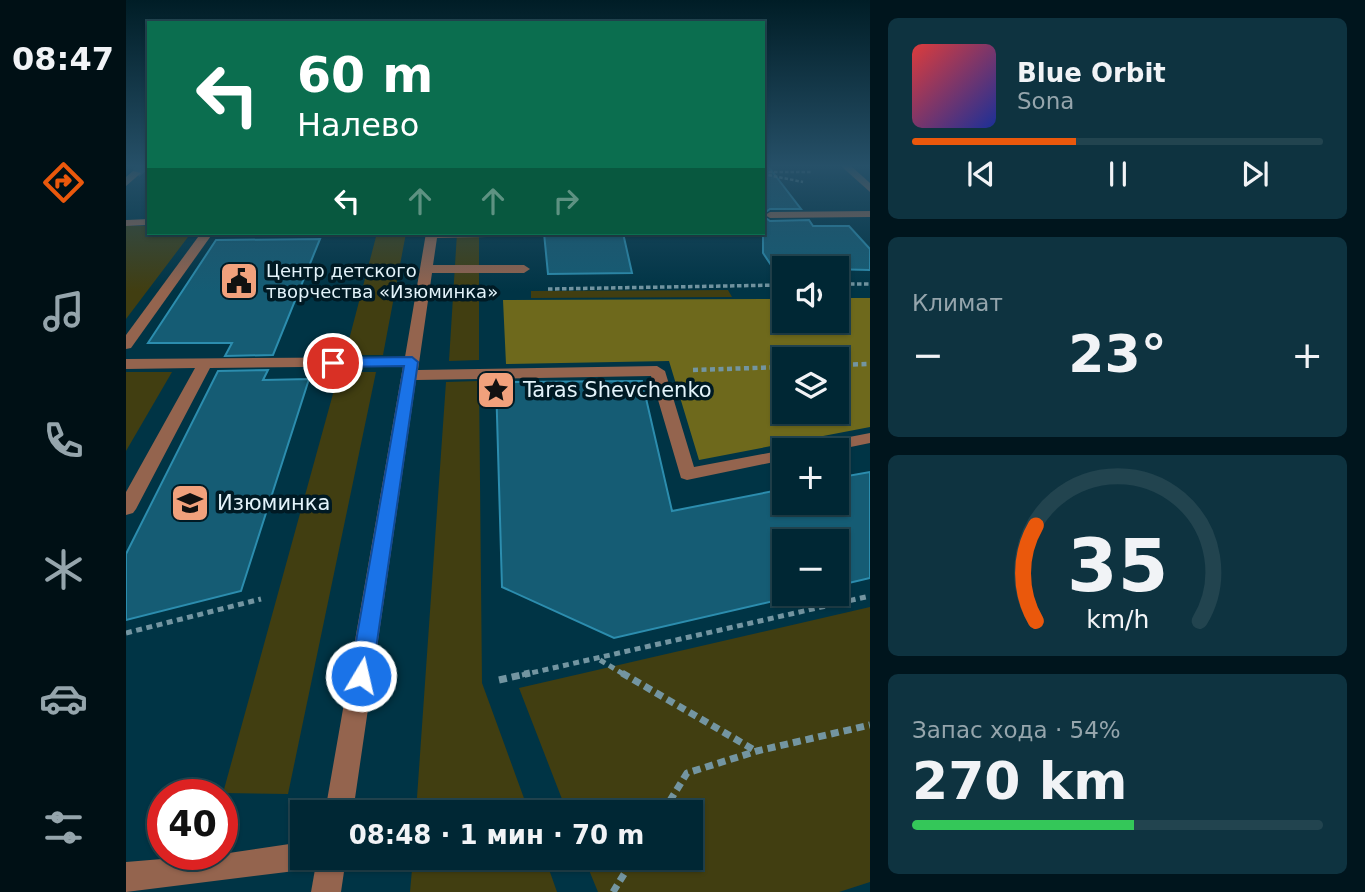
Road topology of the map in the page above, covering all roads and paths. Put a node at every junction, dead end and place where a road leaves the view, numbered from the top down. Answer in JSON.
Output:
{"nodes":[{"id":1,"x":870,"y":214,"type":"edge"},
{"id":2,"x":770,"y":215,"type":"dead end"},
{"id":3,"x":126,"y":222,"type":"edge"},
{"id":4,"x":147,"y":222,"type":"edge"},
{"id":5,"x":206,"y":235,"type":"edge"},
{"id":6,"x":432,"y":235,"type":"edge"},
{"id":7,"x":522,"y":235,"type":"edge"},
{"id":8,"x":427,"y":269,"type":"junction"},
{"id":9,"x":524,"y":269,"type":"junction"},
{"id":10,"x":849,"y":284,"type":"edge"},
{"id":11,"x":870,"y":284,"type":"edge"},
{"id":12,"x":772,"y":285,"type":"edge"},
{"id":13,"x":126,"y":345,"type":"edge"},
{"id":14,"x":126,"y":363,"type":"edge"},
{"id":15,"x":205,"y":363,"type":"junction"},
{"id":16,"x":870,"y":364,"type":"edge"},
{"id":17,"x":849,"y":365,"type":"edge"},
{"id":18,"x":772,"y":367,"type":"edge"},
{"id":19,"x":411,"y":368,"type":"junction"},
{"id":20,"x":657,"y":371,"type":"junction"},
{"id":21,"x":870,"y":438,"type":"edge"},
{"id":22,"x":849,"y":442,"type":"edge"},
{"id":23,"x":772,"y":456,"type":"edge"},
{"id":24,"x":126,"y":509,"type":"edge"},
{"id":25,"x":870,"y":596,"type":"edge"},
{"id":26,"x":261,"y":599,"type":"dead end"},
{"id":27,"x":126,"y":633,"type":"edge"},
{"id":28,"x":599,"y":659,"type":"junction"},
{"id":29,"x":499,"y":680,"type":"dead end"},
{"id":30,"x":870,"y":725,"type":"edge"},
{"id":31,"x":757,"y":751,"type":"junction"},
{"id":32,"x":341,"y":800,"type":"edge"},
{"id":33,"x":670,"y":800,"type":"edge"},
{"id":34,"x":290,"y":858,"type":"edge"},
{"id":35,"x":330,"y":870,"type":"edge"},
{"id":36,"x":627,"y":870,"type":"edge"},
{"id":37,"x":126,"y":877,"type":"edge"},
{"id":38,"x":326,"y":892,"type":"edge"},
{"id":39,"x":613,"y":892,"type":"edge"}],
"edges":[{"from":1,"to":2,"type":"street"},
{"from":3,"to":4,"type":"street"},
{"from":5,"to":13,"type":"street"},
{"from":6,"to":8,"type":"street"},
{"from":7,"to":9,"type":"path"},
{"from":8,"to":9,"type":"street"},
{"from":8,"to":19,"type":"street"},
{"from":9,"to":12,"type":"path"},
{"from":10,"to":11,"type":"path"},
{"from":14,"to":15,"type":"street"},
{"from":15,"to":19,"type":"street"},
{"from":15,"to":24,"type":"street"},
{"from":16,"to":17,"type":"path"},
{"from":18,"to":20,"type":"path"},
{"from":19,"to":20,"type":"street"},
{"from":19,"to":32,"type":"street"},
{"from":20,"to":23,"type":"street"},
{"from":21,"to":22,"type":"street"},
{"from":25,"to":28,"type":"path"},
{"from":26,"to":27,"type":"path"},
{"from":28,"to":29,"type":"path"},
{"from":28,"to":31,"type":"path"},
{"from":30,"to":31,"type":"path"},
{"from":31,"to":33,"type":"path"},
{"from":34,"to":37,"type":"street"},
{"from":35,"to":38,"type":"street"},
{"from":36,"to":39,"type":"path"}]}
